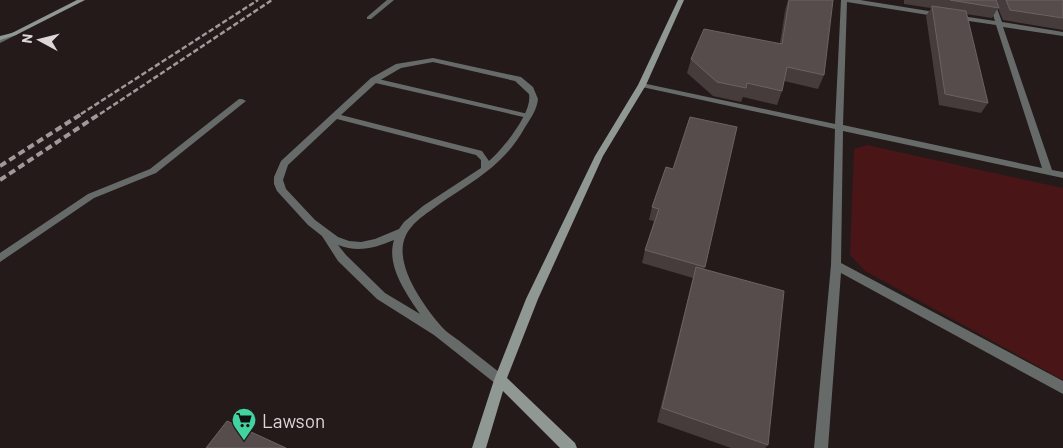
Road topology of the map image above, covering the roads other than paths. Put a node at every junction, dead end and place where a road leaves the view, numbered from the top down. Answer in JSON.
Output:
{"nodes":[{"id":1,"x":82,"y":0,"type":"edge"},
{"id":2,"x":391,"y":0,"type":"edge"},
{"id":3,"x":681,"y":0,"type":"edge"},
{"id":4,"x":844,"y":0,"type":"edge"},
{"id":5,"x":848,"y":0,"type":"edge"},
{"id":6,"x":991,"y":0,"type":"edge"},
{"id":7,"x":369,"y":18,"type":"dead end"},
{"id":8,"x":999,"y":24,"type":"junction"},
{"id":9,"x":1063,"y":34,"type":"edge"},
{"id":10,"x":0,"y":39,"type":"edge"},
{"id":11,"x":374,"y":80,"type":"junction"},
{"id":12,"x":642,"y":85,"type":"junction"},
{"id":13,"x":242,"y":101,"type":"dead end"},
{"id":14,"x":335,"y":116,"type":"junction"},
{"id":15,"x":528,"y":116,"type":"junction"},
{"id":16,"x":839,"y":126,"type":"junction"},
{"id":17,"x":485,"y":167,"type":"junction"},
{"id":18,"x":1048,"y":171,"type":"junction"},
{"id":19,"x":1063,"y":175,"type":"edge"},
{"id":20,"x":401,"y":232,"type":"junction"},
{"id":21,"x":326,"y":234,"type":"junction"},
{"id":22,"x":0,"y":258,"type":"edge"},
{"id":23,"x":836,"y":265,"type":"junction"},
{"id":24,"x":438,"y":331,"type":"junction"},
{"id":25,"x":500,"y":380,"type":"junction"},
{"id":26,"x":1063,"y":388,"type":"edge"},
{"id":27,"x":479,"y":448,"type":"edge"},
{"id":28,"x":570,"y":448,"type":"edge"},
{"id":29,"x":821,"y":448,"type":"edge"}],
"edges":[{"from":1,"to":10,"type":"street"},
{"from":2,"to":7,"type":"street"},
{"from":3,"to":12,"type":"street"},
{"from":4,"to":16,"type":"street"},
{"from":5,"to":8,"type":"street"},
{"from":6,"to":8,"type":"street"},
{"from":8,"to":9,"type":"street"},
{"from":8,"to":18,"type":"street"},
{"from":11,"to":14,"type":"street"},
{"from":11,"to":15,"type":"street"},
{"from":11,"to":15,"type":"street"},
{"from":12,"to":16,"type":"street"},
{"from":12,"to":25,"type":"street"},
{"from":13,"to":22,"type":"street"},
{"from":14,"to":17,"type":"street"},
{"from":14,"to":21,"type":"street"},
{"from":15,"to":17,"type":"street"},
{"from":16,"to":18,"type":"street"},
{"from":16,"to":23,"type":"street"},
{"from":17,"to":20,"type":"street"},
{"from":18,"to":19,"type":"street"},
{"from":20,"to":21,"type":"street"},
{"from":20,"to":24,"type":"street"},
{"from":21,"to":24,"type":"street"},
{"from":23,"to":26,"type":"street"},
{"from":23,"to":29,"type":"street"},
{"from":24,"to":25,"type":"street"},
{"from":25,"to":27,"type":"street"},
{"from":25,"to":28,"type":"street"}]}
